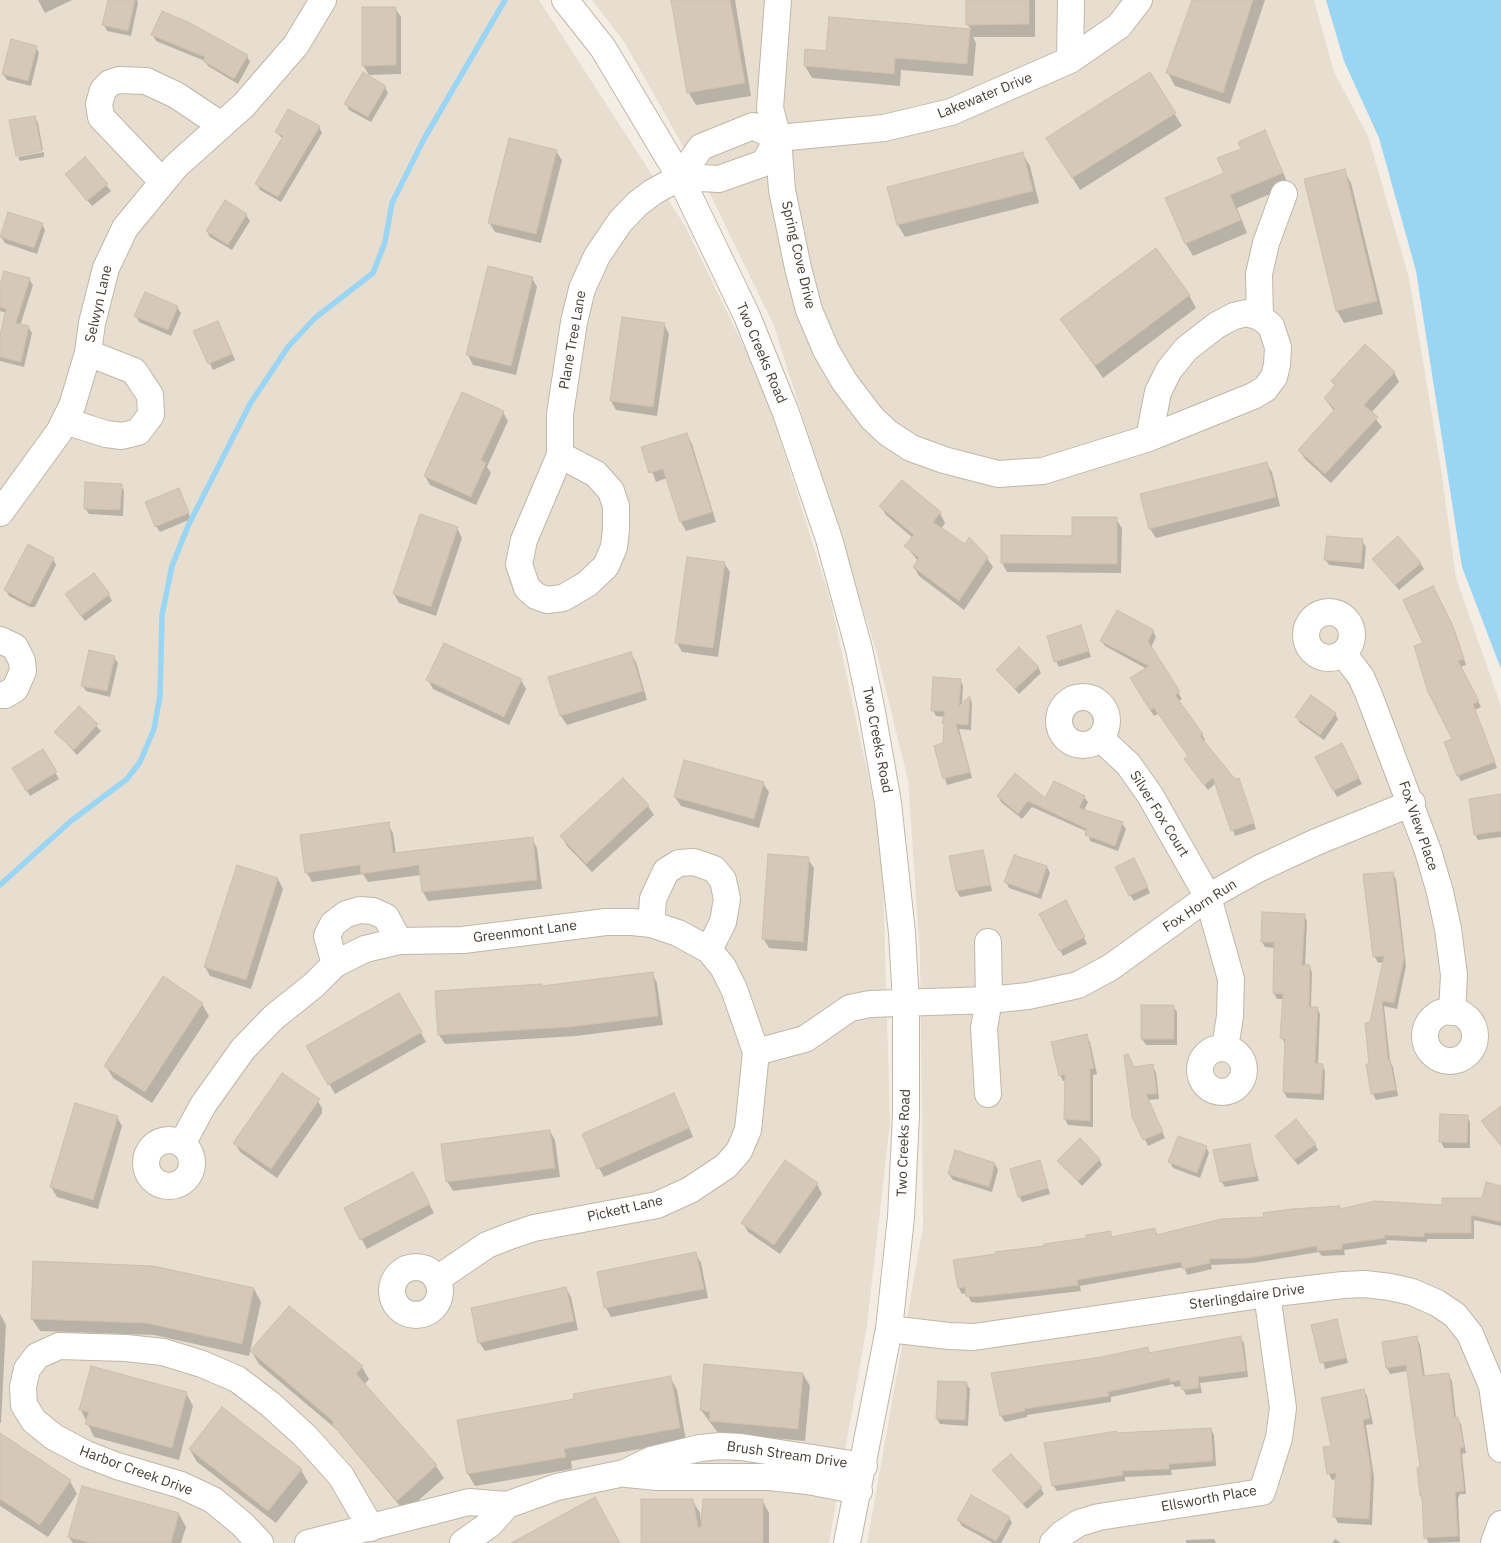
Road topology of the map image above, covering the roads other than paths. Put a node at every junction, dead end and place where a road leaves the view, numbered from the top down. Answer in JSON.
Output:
{"nodes":[{"id":1,"x":323,"y":0,"type":"edge"},
{"id":2,"x":565,"y":0,"type":"edge"},
{"id":3,"x":778,"y":0,"type":"edge"},
{"id":4,"x":1071,"y":0,"type":"edge"},
{"id":5,"x":1139,"y":0,"type":"edge"},
{"id":6,"x":1070,"y":60,"type":"junction"},
{"id":7,"x":221,"y":125,"type":"junction"},
{"id":8,"x":778,"y":138,"type":"junction"},
{"id":9,"x":680,"y":177,"type":"junction"},
{"id":10,"x":162,"y":181,"type":"junction"},
{"id":11,"x":1284,"y":194,"type":"dead end"},
{"id":12,"x":1260,"y":317,"type":"junction"},
{"id":13,"x":88,"y":352,"type":"junction"},
{"id":14,"x":65,"y":421,"type":"junction"},
{"id":15,"x":1149,"y":438,"type":"junction"},
{"id":16,"x":560,"y":455,"type":"junction"},
{"id":17,"x":0,"y":513,"type":"edge"},
{"id":18,"x":0,"y":640,"type":"edge"},
{"id":19,"x":1343,"y":653,"type":"dead end"},
{"id":20,"x":0,"y":695,"type":"edge"},
{"id":21,"x":1100,"y":738,"type":"dead end"},
{"id":22,"x":1412,"y":803,"type":"junction"},
{"id":23,"x":1208,"y":897,"type":"junction"},
{"id":24,"x":651,"y":924,"type":"junction"},
{"id":25,"x":399,"y":941,"type":"junction"},
{"id":26,"x":988,"y":942,"type":"dead end"},
{"id":27,"x":709,"y":950,"type":"junction"},
{"id":28,"x":335,"y":964,"type":"junction"},
{"id":29,"x":988,"y":1000,"type":"junction"},
{"id":30,"x":906,"y":1003,"type":"junction"},
{"id":31,"x":1452,"y":1012,"type":"dead end"},
{"id":32,"x":1225,"y":1048,"type":"dead end"},
{"id":33,"x":756,"y":1052,"type":"junction"},
{"id":34,"x":988,"y":1094,"type":"dead end"},
{"id":35,"x":182,"y":1144,"type":"dead end"},
{"id":36,"x":437,"y":1279,"type":"dead end"},
{"id":37,"x":1267,"y":1294,"type":"junction"},
{"id":38,"x":889,"y":1329,"type":"junction"},
{"id":39,"x":1501,"y":1449,"type":"edge"},
{"id":40,"x":862,"y":1478,"type":"junction"},
{"id":41,"x":507,"y":1505,"type":"junction"},
{"id":42,"x":1501,"y":1524,"type":"edge"},
{"id":43,"x":371,"y":1528,"type":"junction"},
{"id":44,"x":260,"y":1543,"type":"edge"},
{"id":45,"x":308,"y":1543,"type":"edge"},
{"id":46,"x":462,"y":1543,"type":"edge"},
{"id":47,"x":847,"y":1543,"type":"edge"},
{"id":48,"x":1053,"y":1543,"type":"edge"},
{"id":49,"x":1494,"y":1543,"type":"edge"}],
"edges":[{"from":1,"to":7,"type":"street","name":"Selwyn Lane"},
{"from":2,"to":9,"type":"street","name":"Two Creeks Road"},
{"from":3,"to":8,"type":"street","name":"Spring Cove Drive"},
{"from":4,"to":6,"type":"street"},
{"from":5,"to":6,"type":"street","name":"Lakewater Drive"},
{"from":6,"to":8,"type":"street","name":"Lakewater Drive"},
{"from":7,"to":10,"type":"street","name":"Selwyn Lane"},
{"from":7,"to":10,"type":"street"},
{"from":8,"to":9,"type":"street"},
{"from":8,"to":9,"type":"street"},
{"from":8,"to":15,"type":"street","name":"Spring Cove Drive"},
{"from":9,"to":16,"type":"street","name":"Plane Tree Lane"},
{"from":9,"to":30,"type":"street","name":"Two Creeks Road"},
{"from":10,"to":13,"type":"street","name":"Selwyn Lane"},
{"from":11,"to":12,"type":"street"},
{"from":12,"to":15,"type":"street"},
{"from":12,"to":15,"type":"street","name":"Spring Cove Drive"},
{"from":13,"to":14,"type":"street","name":"Selwyn Lane"},
{"from":13,"to":14,"type":"street","name":"Selwyn Lane"},
{"from":14,"to":17,"type":"street","name":"Selwyn Lane"},
{"from":16,"to":16,"type":"street","name":"Plane Tree Lane"},
{"from":18,"to":20,"type":"street"},
{"from":19,"to":22,"type":"street","name":"Fox View Place"},
{"from":21,"to":23,"type":"street","name":"Silver Fox Court"},
{"from":22,"to":23,"type":"street","name":"Fox Horn Run"},
{"from":22,"to":31,"type":"street","name":"Fox View Place"},
{"from":23,"to":29,"type":"street","name":"Fox Horn Run"},
{"from":23,"to":32,"type":"street","name":"Silver Fox Court"},
{"from":24,"to":25,"type":"street","name":"Greenmont Lane"},
{"from":24,"to":27,"type":"street","name":"Greenmont Lane"},
{"from":24,"to":27,"type":"street"},
{"from":25,"to":28,"type":"street","name":"Greenmont Lane"},
{"from":25,"to":28,"type":"street"},
{"from":26,"to":29,"type":"street"},
{"from":27,"to":33,"type":"street","name":"Greenmont Lane"},
{"from":28,"to":35,"type":"street","name":"Greenmont Lane"},
{"from":29,"to":30,"type":"street","name":"Fox Horn Run"},
{"from":29,"to":34,"type":"street"},
{"from":30,"to":33,"type":"street"},
{"from":30,"to":38,"type":"street","name":"Two Creeks Road"},
{"from":33,"to":36,"type":"street","name":"Pickett Lane"},
{"from":37,"to":38,"type":"street","name":"Sterlingdaire Drive"},
{"from":37,"to":39,"type":"street","name":"Sterlingdaire Drive"},
{"from":37,"to":48,"type":"street","name":"Ellsworth Place"},
{"from":38,"to":40,"type":"street","name":"Two Creeks Road"},
{"from":40,"to":41,"type":"street","name":"Brush Stream Drive"},
{"from":40,"to":47,"type":"street","name":"Two Creeks Road"},
{"from":41,"to":43,"type":"street","name":"Brush Stream Drive"},
{"from":41,"to":46,"type":"street","name":"Brush Stream Drive"},
{"from":42,"to":49,"type":"street"},
{"from":43,"to":44,"type":"street","name":"Harbor Creek Drive"},
{"from":43,"to":45,"type":"street","name":"Brush Stream Drive"}]}
